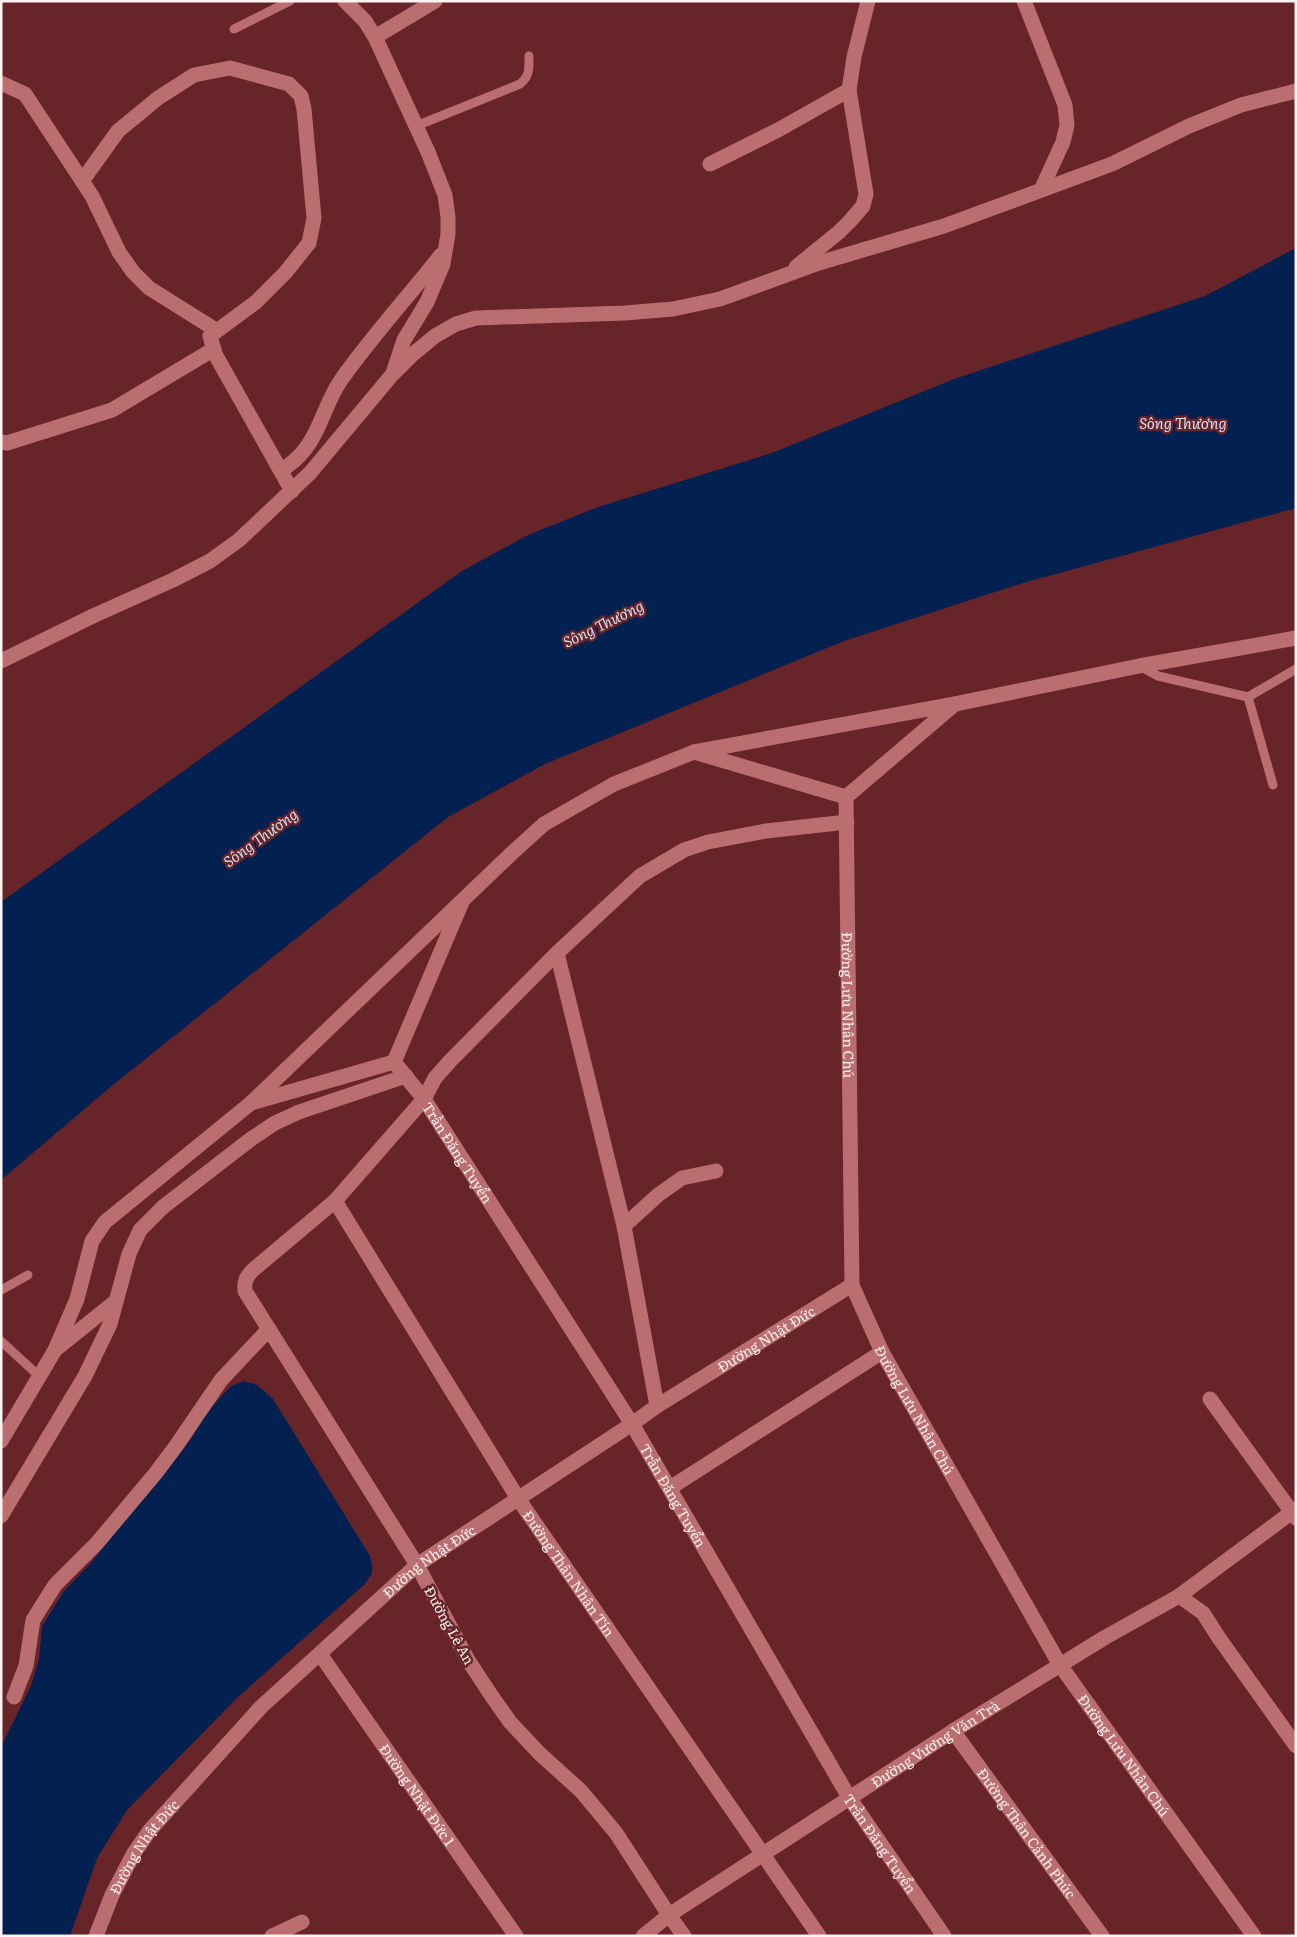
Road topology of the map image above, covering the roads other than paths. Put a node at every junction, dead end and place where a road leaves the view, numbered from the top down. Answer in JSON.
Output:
{"nodes":[{"id":1,"x":290,"y":1,"type":"edge"},
{"id":2,"x":345,"y":1,"type":"edge"},
{"id":3,"x":435,"y":1,"type":"edge"},
{"id":4,"x":868,"y":1,"type":"edge"},
{"id":5,"x":1024,"y":1,"type":"edge"},
{"id":6,"x":234,"y":29,"type":"dead end"},
{"id":7,"x":375,"y":37,"type":"junction"},
{"id":8,"x":529,"y":56,"type":"dead end"},
{"id":9,"x":1,"y":83,"type":"edge"},
{"id":10,"x":849,"y":90,"type":"junction"},
{"id":11,"x":1296,"y":91,"type":"edge"},
{"id":12,"x":416,"y":126,"type":"junction"},
{"id":13,"x":710,"y":164,"type":"dead end"},
{"id":14,"x":82,"y":181,"type":"junction"},
{"id":15,"x":1041,"y":190,"type":"junction"},
{"id":16,"x":446,"y":250,"type":"junction"},
{"id":17,"x":783,"y":277,"type":"junction"},
{"id":18,"x":216,"y":330,"type":"junction"},
{"id":19,"x":214,"y":349,"type":"junction"},
{"id":20,"x":391,"y":376,"type":"junction"},
{"id":21,"x":1,"y":442,"type":"edge"},
{"id":22,"x":281,"y":471,"type":"junction"},
{"id":23,"x":292,"y":491,"type":"junction"},
{"id":24,"x":1296,"y":638,"type":"edge"},
{"id":25,"x":1,"y":661,"type":"edge"},
{"id":26,"x":1138,"y":666,"type":"junction"},
{"id":27,"x":1296,"y":669,"type":"edge"},
{"id":28,"x":1248,"y":697,"type":"junction"},
{"id":29,"x":956,"y":704,"type":"junction"},
{"id":30,"x":694,"y":752,"type":"junction"},
{"id":31,"x":1273,"y":785,"type":"dead end"},
{"id":32,"x":846,"y":797,"type":"junction"},
{"id":33,"x":847,"y":822,"type":"junction"},
{"id":34,"x":462,"y":902,"type":"junction"},
{"id":35,"x":557,"y":953,"type":"junction"},
{"id":36,"x":394,"y":1062,"type":"junction"},
{"id":37,"x":406,"y":1076,"type":"junction"},
{"id":38,"x":424,"y":1099,"type":"junction"},
{"id":39,"x":251,"y":1103,"type":"junction"},
{"id":40,"x":716,"y":1171,"type":"dead end"},
{"id":41,"x":335,"y":1201,"type":"junction"},
{"id":42,"x":624,"y":1226,"type":"junction"},
{"id":43,"x":28,"y":1276,"type":"dead end"},
{"id":44,"x":852,"y":1285,"type":"junction"},
{"id":45,"x":1,"y":1290,"type":"edge"},
{"id":46,"x":116,"y":1301,"type":"junction"},
{"id":47,"x":269,"y":1329,"type":"junction"},
{"id":48,"x":1,"y":1341,"type":"edge"},
{"id":49,"x":55,"y":1350,"type":"junction"},
{"id":50,"x":882,"y":1352,"type":"junction"},
{"id":51,"x":39,"y":1376,"type":"junction"},
{"id":52,"x":1210,"y":1399,"type":"dead end"},
{"id":53,"x":657,"y":1406,"type":"junction"},
{"id":54,"x":632,"y":1424,"type":"junction"},
{"id":55,"x":1,"y":1441,"type":"edge"},
{"id":56,"x":670,"y":1488,"type":"junction"},
{"id":57,"x":519,"y":1500,"type":"junction"},
{"id":58,"x":1294,"y":1513,"type":"edge"},
{"id":59,"x":1,"y":1516,"type":"edge"},
{"id":60,"x":417,"y":1565,"type":"junction"},
{"id":61,"x":1179,"y":1596,"type":"junction"},
{"id":62,"x":320,"y":1654,"type":"junction"},
{"id":63,"x":1060,"y":1665,"type":"junction"},
{"id":64,"x":14,"y":1697,"type":"dead end"},
{"id":65,"x":953,"y":1731,"type":"junction"},
{"id":66,"x":1296,"y":1746,"type":"edge"},
{"id":67,"x":850,"y":1799,"type":"junction"},
{"id":68,"x":762,"y":1855,"type":"junction"},
{"id":69,"x":669,"y":1916,"type":"junction"},
{"id":70,"x":302,"y":1922,"type":"dead end"},
{"id":71,"x":96,"y":1936,"type":"edge"},
{"id":72,"x":272,"y":1936,"type":"edge"},
{"id":73,"x":516,"y":1936,"type":"edge"},
{"id":74,"x":642,"y":1936,"type":"edge"},
{"id":75,"x":684,"y":1936,"type":"edge"},
{"id":76,"x":819,"y":1936,"type":"edge"},
{"id":77,"x":944,"y":1936,"type":"edge"},
{"id":78,"x":1102,"y":1936,"type":"edge"},
{"id":79,"x":1254,"y":1936,"type":"edge"}],
"edges":[{"from":1,"to":6,"type":"lane"},
{"from":2,"to":7,"type":"street"},
{"from":3,"to":7,"type":"street"},
{"from":4,"to":10,"type":"street"},
{"from":5,"to":15,"type":"street"},
{"from":7,"to":12,"type":"street"},
{"from":8,"to":12,"type":"lane"},
{"from":9,"to":14,"type":"street"},
{"from":10,"to":13,"type":"street"},
{"from":10,"to":17,"type":"street"},
{"from":11,"to":15,"type":"street"},
{"from":12,"to":16,"type":"street"},
{"from":14,"to":18,"type":"street"},
{"from":14,"to":18,"type":"street"},
{"from":15,"to":17,"type":"street"},
{"from":16,"to":20,"type":"street"},
{"from":16,"to":22,"type":"street"},
{"from":17,"to":20,"type":"street"},
{"from":18,"to":19,"type":"street"},
{"from":19,"to":21,"type":"street"},
{"from":19,"to":22,"type":"street"},
{"from":20,"to":23,"type":"street"},
{"from":22,"to":23,"type":"street"},
{"from":23,"to":25,"type":"street"},
{"from":24,"to":26,"type":"street"},
{"from":26,"to":28,"type":"lane"},
{"from":26,"to":29,"type":"street"},
{"from":27,"to":28,"type":"lane"},
{"from":28,"to":31,"type":"lane"},
{"from":29,"to":30,"type":"street"},
{"from":29,"to":32,"type":"street"},
{"from":30,"to":32,"type":"street"},
{"from":30,"to":34,"type":"street"},
{"from":32,"to":33,"type":"street","name":"Đường Lưu Nhân Chú"},
{"from":33,"to":35,"type":"street"},
{"from":33,"to":44,"type":"street","name":"Đường Lưu Nhân Chú"},
{"from":34,"to":36,"type":"street"},
{"from":34,"to":39,"type":"street"},
{"from":35,"to":38,"type":"street"},
{"from":35,"to":42,"type":"street"},
{"from":36,"to":37,"type":"street","name":"Trần Đăng Tuyển"},
{"from":36,"to":39,"type":"street"},
{"from":37,"to":38,"type":"street","name":"Trần Đăng Tuyển"},
{"from":37,"to":46,"type":"street"},
{"from":38,"to":41,"type":"street"},
{"from":38,"to":54,"type":"street","name":"Trần Đăng Tuyển"},
{"from":39,"to":49,"type":"street"},
{"from":40,"to":42,"type":"street"},
{"from":41,"to":47,"type":"street","name":"Đường Lê An"},
{"from":41,"to":57,"type":"street","name":"Đường Thân Nhân Tín"},
{"from":42,"to":53,"type":"street"},
{"from":43,"to":45,"type":"lane"},
{"from":44,"to":50,"type":"street","name":"Đường Lưu Nhân Chú"},
{"from":44,"to":53,"type":"street","name":"Đường Nhật Đức"},
{"from":46,"to":49,"type":"street"},
{"from":46,"to":59,"type":"street"},
{"from":47,"to":60,"type":"street","name":"Đường Lê An"},
{"from":47,"to":64,"type":"street"},
{"from":48,"to":51,"type":"lane"},
{"from":49,"to":51,"type":"street"},
{"from":50,"to":56,"type":"street"},
{"from":50,"to":63,"type":"street","name":"Đường Lưu Nhân Chú"},
{"from":51,"to":55,"type":"street"},
{"from":52,"to":58,"type":"street"},
{"from":53,"to":54,"type":"street","name":"Đường Nhật Đức"},
{"from":54,"to":56,"type":"street","name":"Trần Đăng Tuyển"},
{"from":54,"to":57,"type":"street","name":"Đường Nhật Đức"},
{"from":56,"to":67,"type":"street","name":"Trần Đăng Tuyển"},
{"from":57,"to":60,"type":"street","name":"Đường Nhật Đức"},
{"from":57,"to":68,"type":"street","name":"Đường Thân Nhân Tín"},
{"from":58,"to":61,"type":"street","name":"Đường Vương Văn Trà"},
{"from":60,"to":62,"type":"street","name":"Đường Nhật Đức"},
{"from":60,"to":69,"type":"street","name":"Đường Lê An"},
{"from":61,"to":63,"type":"street","name":"Đường Vương Văn Trà"},
{"from":61,"to":66,"type":"street"},
{"from":62,"to":71,"type":"street","name":"Đường Nhật Đức"},
{"from":62,"to":73,"type":"street","name":"Đường Nhật Đức 1"},
{"from":63,"to":65,"type":"street","name":"Đường Vương Văn Trà"},
{"from":63,"to":79,"type":"street","name":"Đường Lưu Nhân Chú"},
{"from":65,"to":67,"type":"street","name":"Đường Vương Văn Trà"},
{"from":65,"to":78,"type":"street","name":"Đường Thân Cảnh Phúc"},
{"from":67,"to":68,"type":"street","name":"Đường Vương Văn Trà"},
{"from":67,"to":77,"type":"street","name":"Trần Đăng Tuyển"},
{"from":68,"to":69,"type":"street","name":"Đường Vương Văn Trà"},
{"from":68,"to":76,"type":"street","name":"Đường Thân Nhân Tín"},
{"from":69,"to":74,"type":"street","name":"Đường Vương Văn Trà"},
{"from":69,"to":75,"type":"street","name":"Đường Lê An"},
{"from":70,"to":72,"type":"street"}]}
